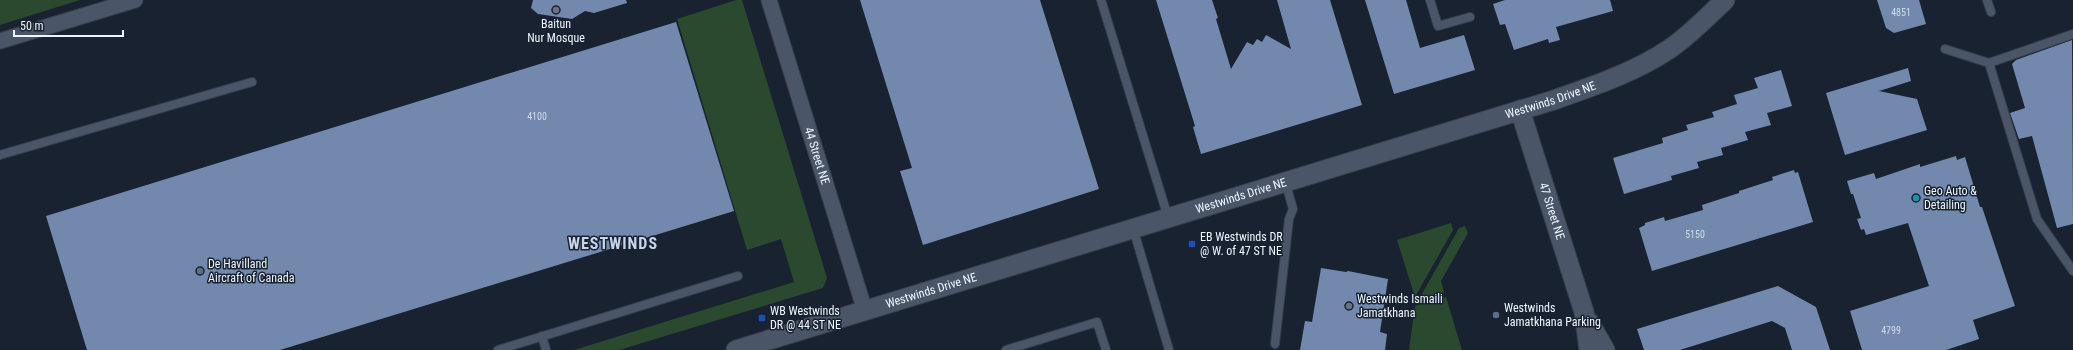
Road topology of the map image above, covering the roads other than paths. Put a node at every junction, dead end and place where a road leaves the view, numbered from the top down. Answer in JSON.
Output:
{"nodes":[{"id":1,"x":135,"y":0,"type":"edge"},
{"id":2,"x":770,"y":0,"type":"edge"},
{"id":3,"x":1101,"y":0,"type":"edge"},
{"id":4,"x":1430,"y":0,"type":"edge"},
{"id":5,"x":1726,"y":0,"type":"edge"},
{"id":6,"x":1987,"y":0,"type":"edge"},
{"id":7,"x":1991,"y":12,"type":"dead end"},
{"id":8,"x":1470,"y":18,"type":"dead end"},
{"id":9,"x":2073,"y":34,"type":"edge"},
{"id":10,"x":0,"y":41,"type":"edge"},
{"id":11,"x":1945,"y":49,"type":"dead end"},
{"id":12,"x":1989,"y":63,"type":"junction"},
{"id":13,"x":252,"y":82,"type":"dead end"},
{"id":14,"x":1520,"y":110,"type":"junction"},
{"id":15,"x":0,"y":155,"type":"edge"},
{"id":16,"x":1285,"y":181,"type":"junction"},
{"id":17,"x":1168,"y":217,"type":"junction"},
{"id":18,"x":1133,"y":228,"type":"junction"},
{"id":19,"x":2073,"y":271,"type":"edge"},
{"id":20,"x":738,"y":276,"type":"dead end"},
{"id":21,"x":865,"y":311,"type":"junction"},
{"id":22,"x":1584,"y":312,"type":"junction"},
{"id":23,"x":542,"y":336,"type":"junction"},
{"id":24,"x":1275,"y":344,"type":"dead end"},
{"id":25,"x":498,"y":350,"type":"edge"},
{"id":26,"x":546,"y":350,"type":"edge"},
{"id":27,"x":736,"y":350,"type":"edge"},
{"id":28,"x":1006,"y":350,"type":"edge"},
{"id":29,"x":1105,"y":350,"type":"edge"},
{"id":30,"x":1169,"y":350,"type":"edge"},
{"id":31,"x":1589,"y":350,"type":"edge"},
{"id":32,"x":1605,"y":350,"type":"edge"}],
"edges":[{"from":1,"to":10,"type":"street"},
{"from":2,"to":21,"type":"street","name":"44 Street NE"},
{"from":3,"to":17,"type":"lane"},
{"from":4,"to":8,"type":"lane"},
{"from":5,"to":14,"type":"street","name":"Westwinds Drive NE"},
{"from":6,"to":7,"type":"lane"},
{"from":9,"to":12,"type":"lane"},
{"from":11,"to":12,"type":"lane"},
{"from":12,"to":19,"type":"lane"},
{"from":13,"to":15,"type":"lane"},
{"from":14,"to":16,"type":"street","name":"Westwinds Drive NE"},
{"from":14,"to":22,"type":"street","name":"47 Street NE"},
{"from":16,"to":17,"type":"street","name":"Westwinds Drive NE"},
{"from":16,"to":24,"type":"lane"},
{"from":17,"to":18,"type":"street","name":"Westwinds Drive NE"},
{"from":18,"to":21,"type":"street","name":"Westwinds Drive NE"},
{"from":18,"to":30,"type":"lane"},
{"from":20,"to":23,"type":"lane"},
{"from":21,"to":27,"type":"street","name":"Westwinds Drive NE"},
{"from":22,"to":31,"type":"street","name":"47 Street NE"},
{"from":22,"to":32,"type":"street","name":"47 Street NE"},
{"from":23,"to":25,"type":"lane"},
{"from":23,"to":26,"type":"lane"},
{"from":28,"to":29,"type":"lane"}]}
